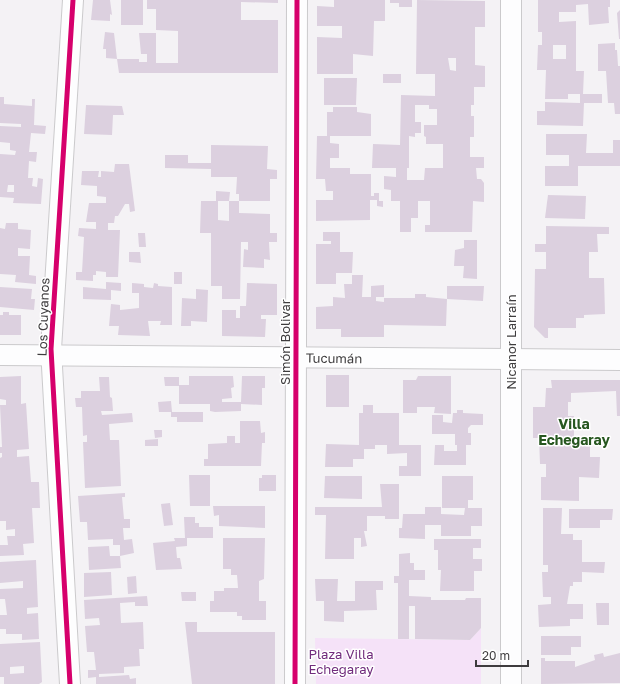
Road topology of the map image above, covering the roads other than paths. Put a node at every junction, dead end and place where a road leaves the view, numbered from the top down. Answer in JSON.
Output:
{"nodes":[{"id":1,"x":74,"y":0,"type":"edge"},
{"id":2,"x":297,"y":0,"type":"edge"},
{"id":3,"x":511,"y":0,"type":"edge"},
{"id":4,"x":0,"y":355,"type":"edge"},
{"id":5,"x":51,"y":356,"type":"junction"},
{"id":6,"x":296,"y":358,"type":"junction"},
{"id":7,"x":511,"y":360,"type":"junction"},
{"id":8,"x":620,"y":360,"type":"edge"},
{"id":9,"x":70,"y":684,"type":"edge"},
{"id":10,"x":295,"y":684,"type":"edge"},
{"id":11,"x":511,"y":684,"type":"edge"}],
"edges":[{"from":1,"to":5,"type":"street","name":"Los Cuyanos"},
{"from":2,"to":6,"type":"street","name":"Simón Bolivar"},
{"from":3,"to":7,"type":"street","name":"Nicanor Larraín"},
{"from":4,"to":5,"type":"street","name":"Tucumán"},
{"from":5,"to":6,"type":"street","name":"Tucumán"},
{"from":5,"to":9,"type":"street","name":"Los Cuyanos"},
{"from":6,"to":7,"type":"street","name":"Tucumán"},
{"from":6,"to":10,"type":"street","name":"Simón Bolivar"},
{"from":7,"to":8,"type":"street","name":"Tucumán"},
{"from":7,"to":11,"type":"street","name":"Nicanor Larraín"}]}
